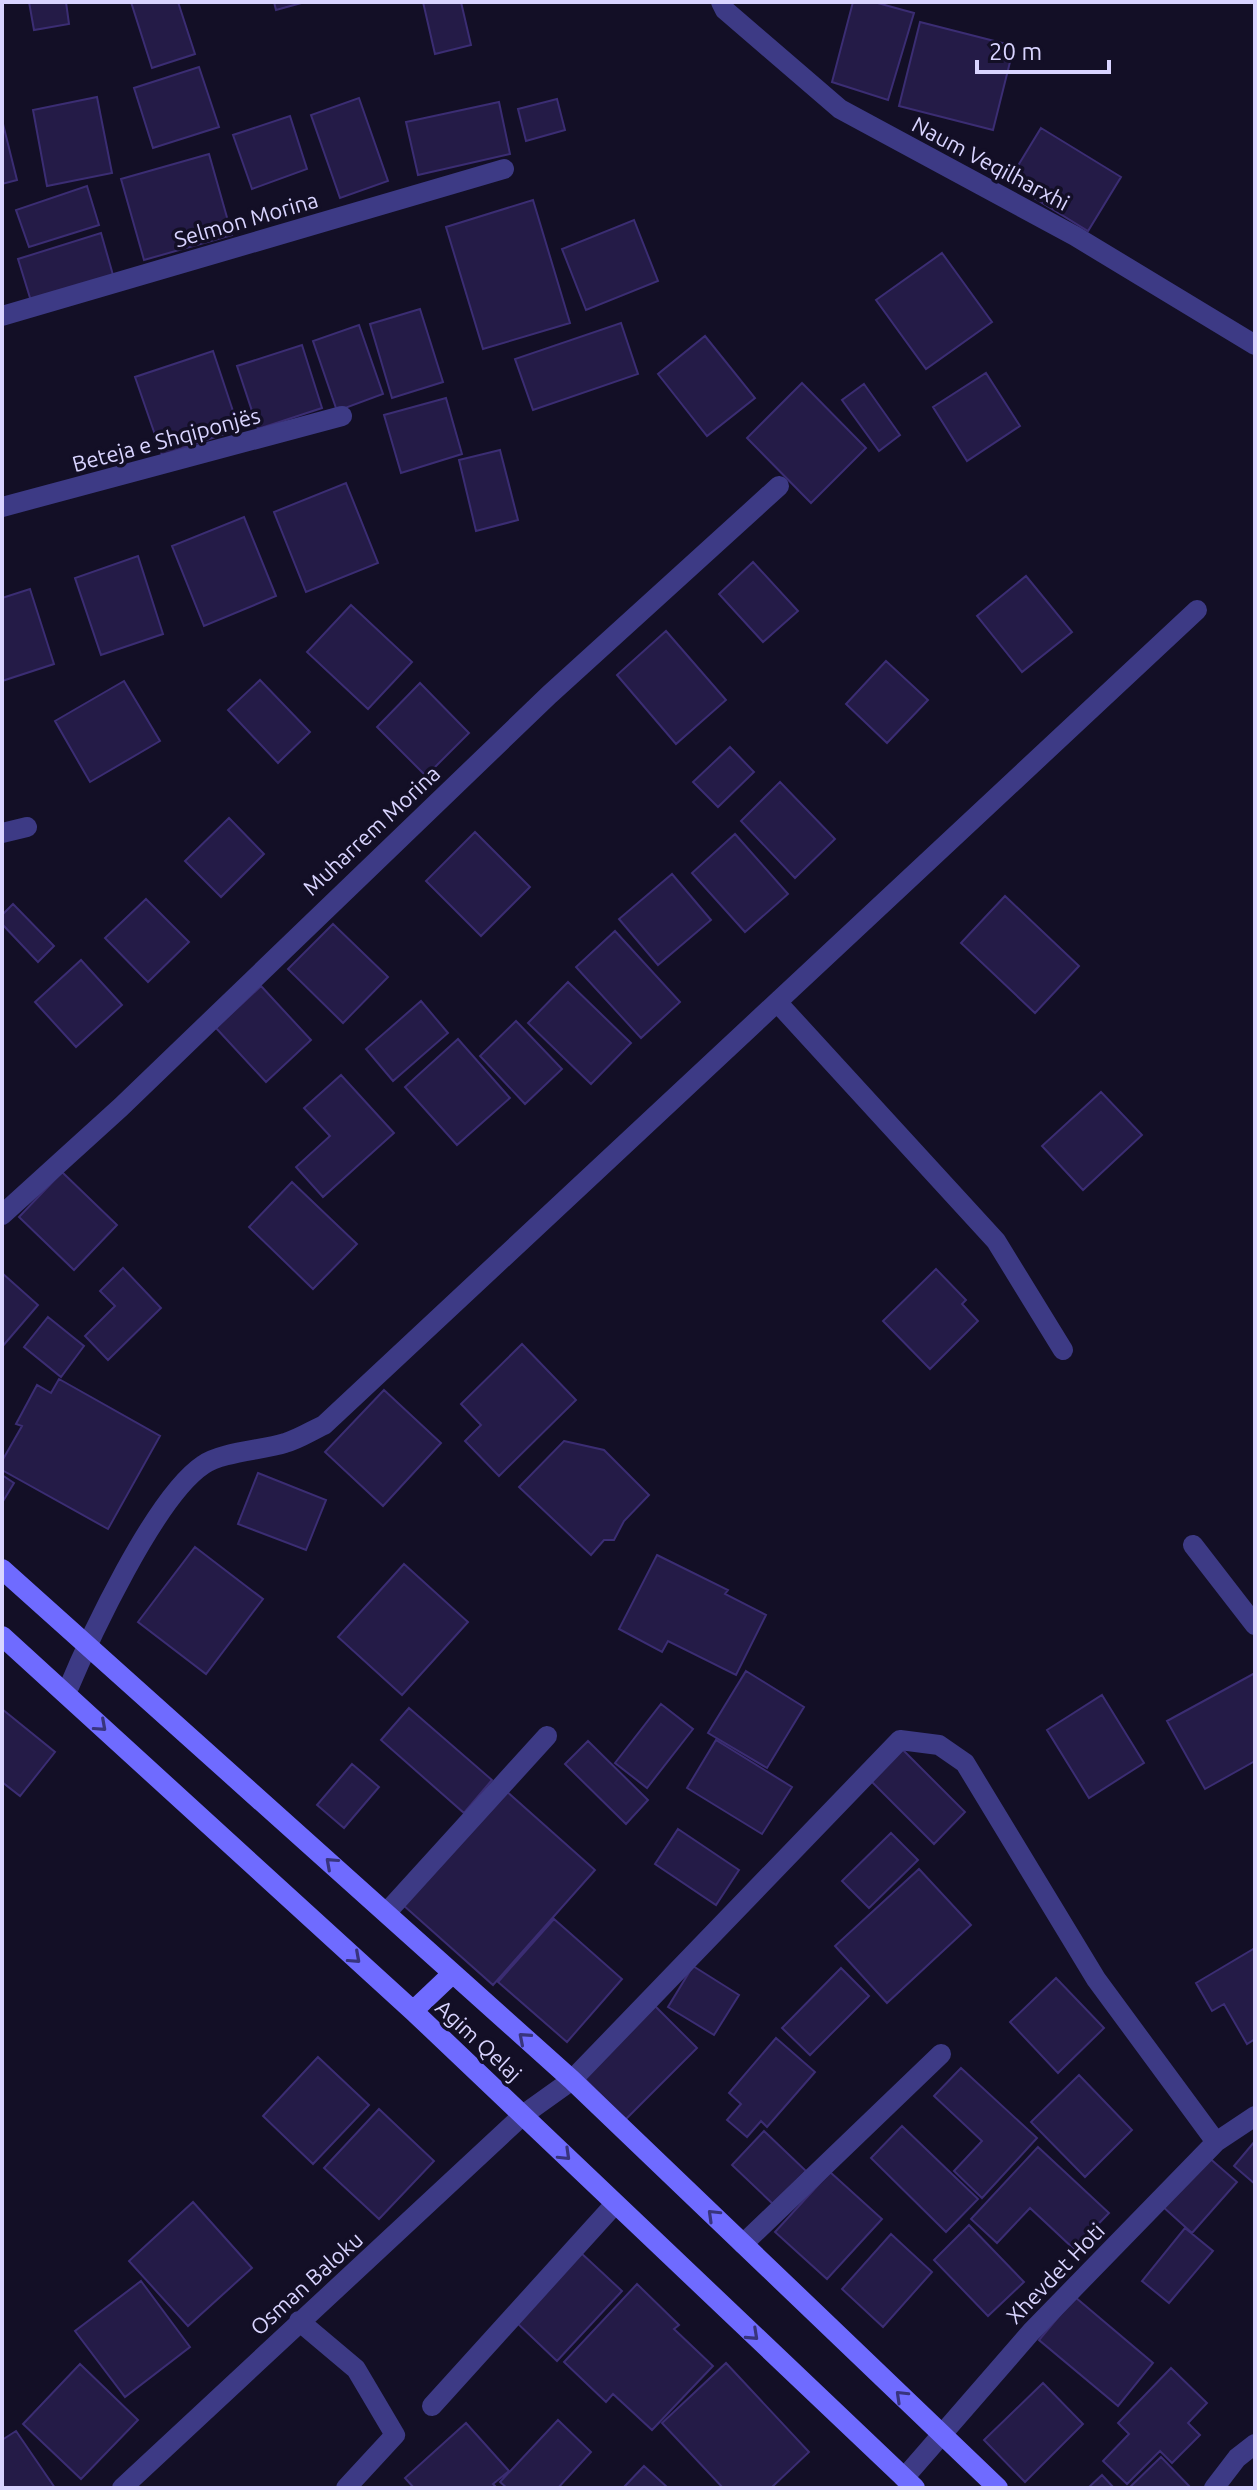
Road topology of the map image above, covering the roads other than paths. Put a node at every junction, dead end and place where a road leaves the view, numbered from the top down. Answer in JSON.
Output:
{"nodes":[{"id":1,"x":721,"y":2,"type":"edge"},
{"id":2,"x":504,"y":169,"type":"dead end"},
{"id":3,"x":2,"y":316,"type":"edge"},
{"id":4,"x":1255,"y":345,"type":"edge"},
{"id":5,"x":342,"y":416,"type":"dead end"},
{"id":6,"x":779,"y":486,"type":"dead end"},
{"id":7,"x":2,"y":507,"type":"edge"},
{"id":8,"x":1197,"y":610,"type":"dead end"},
{"id":9,"x":27,"y":827,"type":"dead end"},
{"id":10,"x":2,"y":833,"type":"edge"},
{"id":11,"x":777,"y":1002,"type":"junction"},
{"id":12,"x":2,"y":1215,"type":"edge"},
{"id":13,"x":1063,"y":1350,"type":"dead end"},
{"id":14,"x":1193,"y":1545,"type":"dead end"},
{"id":15,"x":2,"y":1569,"type":"edge"},
{"id":16,"x":1255,"y":1625,"type":"edge"},
{"id":17,"x":2,"y":1636,"type":"edge"},
{"id":18,"x":86,"y":1646,"type":"junction"},
{"id":19,"x":66,"y":1694,"type":"junction"},
{"id":20,"x":547,"y":1736,"type":"dead end"},
{"id":21,"x":387,"y":1912,"type":"junction"},
{"id":22,"x":452,"y":1974,"type":"junction"},
{"id":23,"x":413,"y":2011,"type":"junction"},
{"id":24,"x":941,"y":2054,"type":"dead end"},
{"id":25,"x":572,"y":2080,"type":"junction"},
{"id":26,"x":523,"y":2115,"type":"junction"},
{"id":27,"x":1255,"y":2116,"type":"edge"},
{"id":28,"x":1216,"y":2142,"type":"junction"},
{"id":29,"x":615,"y":2204,"type":"junction"},
{"id":30,"x":743,"y":2244,"type":"junction"},
{"id":31,"x":299,"y":2321,"type":"junction"},
{"id":32,"x":432,"y":2406,"type":"dead end"},
{"id":33,"x":942,"y":2435,"type":"junction"},
{"id":34,"x":1255,"y":2444,"type":"edge"},
{"id":35,"x":909,"y":2483,"type":"edge"},
{"id":36,"x":122,"y":2488,"type":"edge"},
{"id":37,"x":346,"y":2488,"type":"edge"},
{"id":38,"x":998,"y":2488,"type":"edge"},
{"id":39,"x":1214,"y":2488,"type":"edge"}],
"edges":[{"from":1,"to":4,"type":"street","name":"Naum Veqilharxhi"},
{"from":2,"to":3,"type":"street","name":"Selmon Morina"},
{"from":5,"to":7,"type":"street","name":"Beteja e Shqiponjës"},
{"from":6,"to":12,"type":"street","name":"Muharrem Morina"},
{"from":8,"to":11,"type":"street"},
{"from":9,"to":10,"type":"street"},
{"from":11,"to":13,"type":"street"},
{"from":11,"to":18,"type":"street"},
{"from":14,"to":16,"type":"street"},
{"from":15,"to":18,"type":"main road","name":"Agim Qelaj"},
{"from":17,"to":19,"type":"main road","name":"Agim Qelaj"},
{"from":18,"to":19,"type":"street"},
{"from":21,"to":18,"type":"main road","name":"Agim Qelaj","one_way":true},
{"from":19,"to":23,"type":"main road","name":"Agim Qelaj","one_way":true},
{"from":20,"to":21,"type":"street"},
{"from":21,"to":22,"type":"main road","name":"Agim Qelaj"},
{"from":22,"to":23,"type":"main road"},
{"from":25,"to":22,"type":"main road","name":"Agim Qelaj","one_way":true},
{"from":23,"to":26,"type":"main road","name":"Agim Qelaj"},
{"from":24,"to":30,"type":"street"},
{"from":25,"to":26,"type":"street","name":"Osman Baloku"},
{"from":25,"to":28,"type":"street","name":"Osman Baloku"},
{"from":30,"to":25,"type":"main road","name":"Agim Qelaj","one_way":true},
{"from":26,"to":29,"type":"main road","name":"Agim Qelaj","one_way":true},
{"from":26,"to":31,"type":"street","name":"Osman Baloku"},
{"from":27,"to":28,"type":"street","name":"Xhevdet Hoti"},
{"from":28,"to":33,"type":"street","name":"Xhevdet Hoti"},
{"from":29,"to":32,"type":"street"},
{"from":29,"to":35,"type":"main road","name":"Agim Qelaj","one_way":true},
{"from":33,"to":30,"type":"main road","name":"Agim Qelaj","one_way":true},
{"from":31,"to":36,"type":"street","name":"Osman Baloku"},
{"from":31,"to":37,"type":"street"},
{"from":33,"to":35,"type":"street","name":"Xhevdet Hoti"},
{"from":33,"to":38,"type":"main road","name":"Agim Qelaj"},
{"from":34,"to":39,"type":"street"}]}
